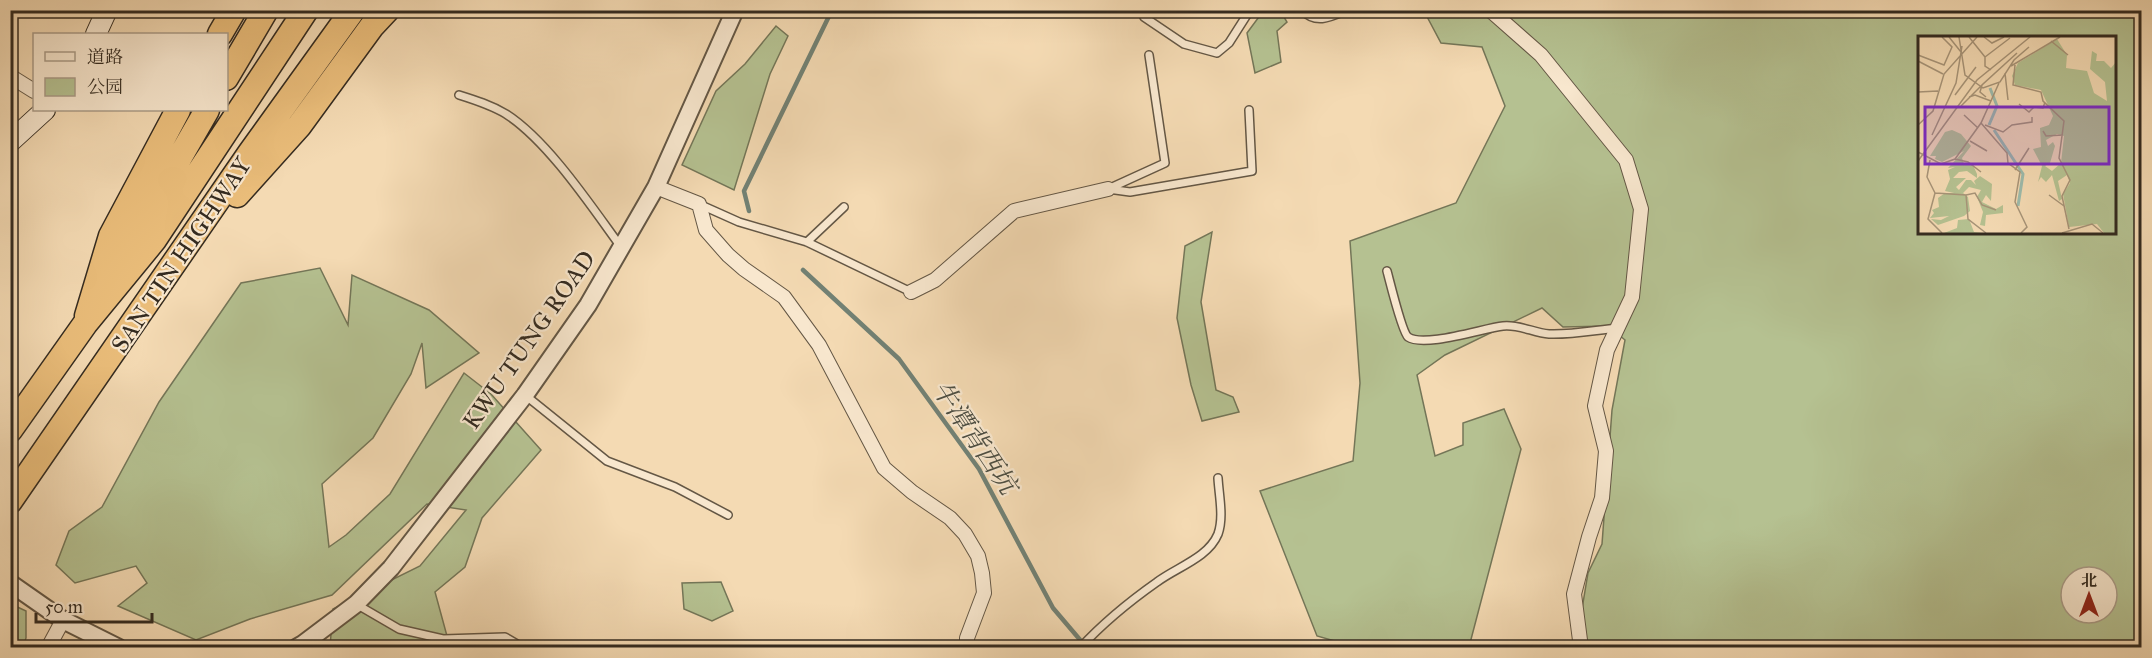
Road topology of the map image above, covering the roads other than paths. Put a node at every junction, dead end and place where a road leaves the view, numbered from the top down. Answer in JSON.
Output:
{"nodes":[{"id":1,"x":107,"y":10,"type":"edge"},
{"id":2,"x":234,"y":10,"type":"edge"},
{"id":3,"x":266,"y":10,"type":"edge"},
{"id":4,"x":306,"y":10,"type":"edge"},
{"id":5,"x":353,"y":10,"type":"edge"},
{"id":6,"x":387,"y":10,"type":"edge"},
{"id":7,"x":735,"y":10,"type":"edge"},
{"id":8,"x":1140,"y":10,"type":"edge"},
{"id":9,"x":1250,"y":10,"type":"edge"},
{"id":10,"x":1302,"y":10,"type":"edge"},
{"id":11,"x":1347,"y":10,"type":"edge"},
{"id":12,"x":1371,"y":10,"type":"edge"},
{"id":13,"x":1385,"y":10,"type":"edge"},
{"id":14,"x":1490,"y":10,"type":"edge"},
{"id":15,"x":96,"y":33,"type":"edge"},
{"id":16,"x":221,"y":33,"type":"edge"},
{"id":17,"x":1149,"y":56,"type":"dead end"},
{"id":18,"x":228,"y":75,"type":"edge"},
{"id":19,"x":10,"y":76,"type":"edge"},
{"id":20,"x":33,"y":90,"type":"edge"},
{"id":21,"x":459,"y":95,"type":"dead end"},
{"id":22,"x":1249,"y":110,"type":"dead end"},
{"id":23,"x":44,"y":111,"type":"edge"},
{"id":24,"x":177,"y":111,"type":"edge"},
{"id":25,"x":206,"y":111,"type":"edge"},
{"id":26,"x":10,"y":142,"type":"edge"},
{"id":27,"x":656,"y":187,"type":"junction"},
{"id":28,"x":1108,"y":189,"type":"junction"},
{"id":29,"x":699,"y":204,"type":"junction"},
{"id":30,"x":844,"y":207,"type":"dead end"},
{"id":31,"x":807,"y":242,"type":"junction"},
{"id":32,"x":621,"y":247,"type":"junction"},
{"id":33,"x":176,"y":263,"type":"junction"},
{"id":34,"x":1387,"y":271,"type":"dead end"},
{"id":35,"x":114,"y":291,"type":"junction"},
{"id":36,"x":911,"y":292,"type":"joint"},
{"id":37,"x":85,"y":324,"type":"junction"},
{"id":38,"x":1619,"y":328,"type":"junction"},
{"id":39,"x":525,"y":395,"type":"junction"},
{"id":40,"x":10,"y":430,"type":"edge"},
{"id":41,"x":1218,"y":478,"type":"dead end"},
{"id":42,"x":10,"y":501,"type":"edge"},
{"id":43,"x":728,"y":515,"type":"dead end"},
{"id":44,"x":10,"y":584,"type":"edge"},
{"id":45,"x":356,"y":604,"type":"junction"},
{"id":46,"x":63,"y":620,"type":"junction"},
{"id":47,"x":48,"y":648,"type":"edge"},
{"id":48,"x":119,"y":648,"type":"edge"},
{"id":49,"x":296,"y":648,"type":"edge"},
{"id":50,"x":524,"y":648,"type":"edge"},
{"id":51,"x":967,"y":648,"type":"edge"},
{"id":52,"x":1080,"y":648,"type":"edge"},
{"id":53,"x":1581,"y":648,"type":"edge"}],
"edges":[{"from":1,"to":15,"type":"main road"},
{"from":2,"to":16,"type":"highway"},
{"from":3,"to":18,"type":"highway"},
{"from":4,"to":35,"type":"highway","name":"SAN TIN HIGHWAY"},
{"from":5,"to":33,"type":"highway","name":"SAN TIN HIGHWAY"},
{"from":6,"to":33,"type":"highway"},
{"from":7,"to":27,"type":"street","name":"KWU TUNG ROAD"},
{"from":8,"to":9,"type":"lane"},
{"from":10,"to":11,"type":"lane"},
{"from":12,"to":13,"type":"lane"},
{"from":14,"to":38,"type":"street"},
{"from":17,"to":28,"type":"lane"},
{"from":19,"to":20,"type":"street"},
{"from":21,"to":32,"type":"lane"},
{"from":22,"to":28,"type":"lane"},
{"from":23,"to":26,"type":"main road"},
{"from":24,"to":37,"type":"highway"},
{"from":25,"to":35,"type":"highway"},
{"from":27,"to":29,"type":"street"},
{"from":27,"to":32,"type":"street","name":"KWU TUNG ROAD"},
{"from":28,"to":36,"type":"street"},
{"from":29,"to":31,"type":"lane"},
{"from":29,"to":51,"type":"street"},
{"from":30,"to":31,"type":"lane"},
{"from":31,"to":36,"type":"lane"},
{"from":32,"to":39,"type":"street","name":"KWU TUNG ROAD"},
{"from":33,"to":42,"type":"highway","name":"SAN TIN HIGHWAY"},
{"from":34,"to":38,"type":"lane"},
{"from":35,"to":37,"type":"highway","name":"SAN TIN HIGHWAY"},
{"from":37,"to":40,"type":"highway","name":"SAN TIN HIGHWAY"},
{"from":38,"to":53,"type":"street"},
{"from":39,"to":43,"type":"lane"},
{"from":39,"to":45,"type":"street","name":"KWU TUNG ROAD"},
{"from":41,"to":52,"type":"lane"},
{"from":44,"to":46,"type":"street"},
{"from":45,"to":49,"type":"street","name":"KWU TUNG ROAD"},
{"from":45,"to":50,"type":"lane"},
{"from":46,"to":47,"type":"street"},
{"from":46,"to":48,"type":"street"}]}
